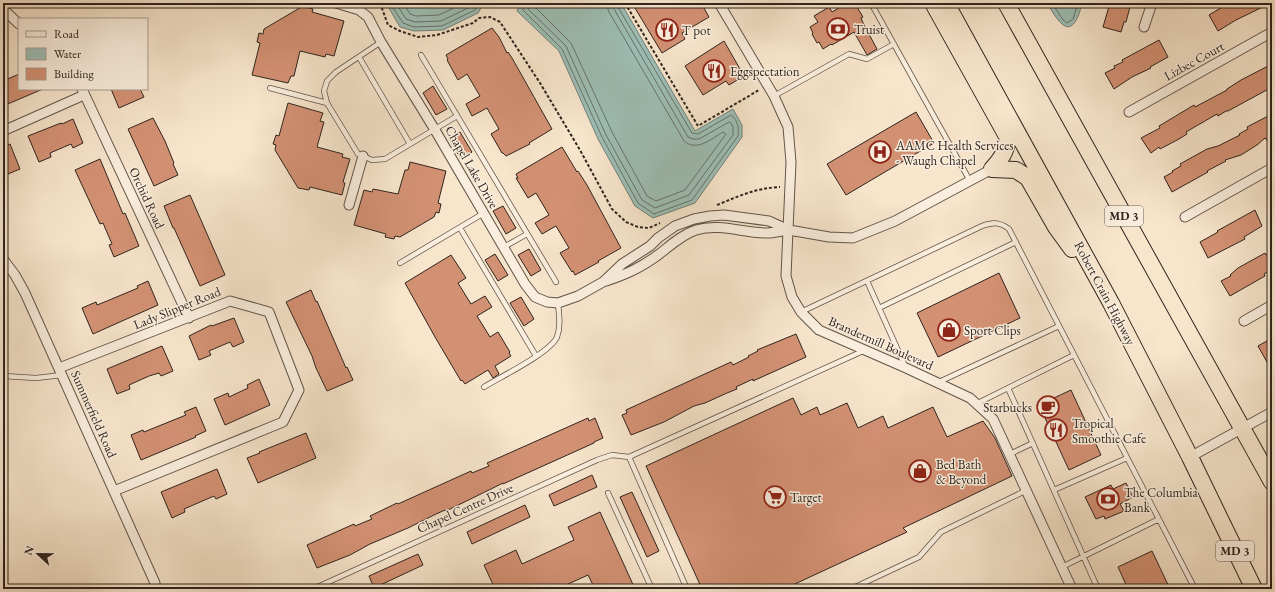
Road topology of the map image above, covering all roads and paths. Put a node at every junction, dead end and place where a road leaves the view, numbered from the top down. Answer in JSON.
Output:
{"nodes":[{"id":1,"x":336,"y":3,"type":"edge"},
{"id":2,"x":380,"y":3,"type":"edge"},
{"id":3,"x":626,"y":3,"type":"edge"},
{"id":4,"x":719,"y":3,"type":"edge"},
{"id":5,"x":871,"y":3,"type":"edge"},
{"id":6,"x":933,"y":3,"type":"edge"},
{"id":7,"x":946,"y":3,"type":"edge"},
{"id":8,"x":1006,"y":3,"type":"edge"},
{"id":9,"x":1152,"y":3,"type":"edge"},
{"id":10,"x":3,"y":9,"type":"edge"},
{"id":11,"x":18,"y":23,"type":"edge"},
{"id":12,"x":1144,"y":26,"type":"dead end"},
{"id":13,"x":1272,"y":32,"type":"edge"},
{"id":14,"x":382,"y":42,"type":"junction"},
{"id":15,"x":894,"y":44,"type":"junction"},
{"id":16,"x":421,"y":55,"type":"dead end"},
{"id":17,"x":359,"y":56,"type":"junction"},
{"id":18,"x":270,"y":88,"type":"dead end"},
{"id":19,"x":83,"y":92,"type":"edge"},
{"id":20,"x":762,"y":95,"type":"dead end"},
{"id":21,"x":774,"y":96,"type":"junction"},
{"id":22,"x":327,"y":102,"type":"junction"},
{"id":23,"x":1129,"y":112,"type":"dead end"},
{"id":24,"x":457,"y":116,"type":"junction"},
{"id":25,"x":435,"y":130,"type":"junction"},
{"id":26,"x":3,"y":131,"type":"edge"},
{"id":27,"x":410,"y":144,"type":"junction"},
{"id":28,"x":363,"y":156,"type":"junction"},
{"id":29,"x":1272,"y":168,"type":"edge"},
{"id":30,"x":992,"y":169,"type":"junction"},
{"id":31,"x":970,"y":181,"type":"junction"},
{"id":32,"x":784,"y":186,"type":"dead end"},
{"id":33,"x":349,"y":205,"type":"dead end"},
{"id":34,"x":716,"y":205,"type":"dead end"},
{"id":35,"x":484,"y":213,"type":"junction"},
{"id":36,"x":1185,"y":217,"type":"dead end"},
{"id":37,"x":660,"y":223,"type":"dead end"},
{"id":38,"x":460,"y":228,"type":"junction"},
{"id":39,"x":789,"y":230,"type":"junction"},
{"id":40,"x":527,"y":234,"type":"junction"},
{"id":41,"x":1016,"y":242,"type":"junction"},
{"id":42,"x":504,"y":247,"type":"junction"},
{"id":43,"x":3,"y":259,"type":"edge"},
{"id":44,"x":400,"y":263,"type":"dead end"},
{"id":45,"x":866,"y":281,"type":"junction"},
{"id":46,"x":556,"y":282,"type":"dead end"},
{"id":47,"x":602,"y":282,"type":"junction"},
{"id":48,"x":558,"y":303,"type":"junction"},
{"id":49,"x":1111,"y":303,"type":"junction"},
{"id":50,"x":1272,"y":305,"type":"edge"},
{"id":51,"x":878,"y":308,"type":"junction"},
{"id":52,"x":801,"y":312,"type":"junction"},
{"id":53,"x":189,"y":318,"type":"junction"},
{"id":54,"x":1244,"y":321,"type":"dead end"},
{"id":55,"x":1059,"y":326,"type":"junction"},
{"id":56,"x":864,"y":350,"type":"junction"},
{"id":57,"x":1074,"y":355,"type":"junction"},
{"id":58,"x":536,"y":356,"type":"junction"},
{"id":59,"x":906,"y":368,"type":"junction"},
{"id":60,"x":61,"y":372,"type":"junction"},
{"id":61,"x":3,"y":376,"type":"edge"},
{"id":62,"x":938,"y":383,"type":"junction"},
{"id":63,"x":484,"y":387,"type":"dead end"},
{"id":64,"x":1008,"y":388,"type":"junction"},
{"id":65,"x":976,"y":404,"type":"junction"},
{"id":66,"x":1272,"y":412,"type":"edge"},
{"id":67,"x":1242,"y":429,"type":"junction"},
{"id":68,"x":1033,"y":443,"type":"junction"},
{"id":69,"x":1010,"y":454,"type":"junction"},
{"id":70,"x":629,"y":456,"type":"junction"},
{"id":71,"x":1190,"y":457,"type":"junction"},
{"id":72,"x":1127,"y":458,"type":"junction"},
{"id":73,"x":1272,"y":482,"type":"edge"},
{"id":74,"x":1027,"y":490,"type":"junction"},
{"id":75,"x":1054,"y":490,"type":"junction"},
{"id":76,"x":114,"y":491,"type":"junction"},
{"id":77,"x":608,"y":493,"type":"dead end"},
{"id":78,"x":1217,"y":512,"type":"junction"},
{"id":79,"x":1158,"y":519,"type":"junction"},
{"id":80,"x":1083,"y":557,"type":"junction"},
{"id":81,"x":1062,"y":567,"type":"junction"},
{"id":82,"x":155,"y":583,"type":"dead end"},
{"id":83,"x":313,"y":589,"type":"edge"},
{"id":84,"x":652,"y":589,"type":"edge"},
{"id":85,"x":687,"y":589,"type":"edge"},
{"id":86,"x":851,"y":589,"type":"edge"},
{"id":87,"x":1072,"y":589,"type":"edge"},
{"id":88,"x":1098,"y":589,"type":"edge"},
{"id":89,"x":1195,"y":589,"type":"edge"},
{"id":90,"x":1243,"y":589,"type":"edge"},
{"id":91,"x":1254,"y":589,"type":"edge"}],
"edges":[{"from":1,"to":14,"type":"street","name":"Chapel Lake Drive"},
{"from":2,"to":37,"type":"path"},
{"from":3,"to":20,"type":"path"},
{"from":4,"to":21,"type":"street","name":"Brandermill Boulevard"},
{"from":5,"to":15,"type":"lane"},
{"from":6,"to":30,"type":"highway"},
{"from":7,"to":49,"type":"highway","name":"Robert Crain Highway","number":"MD 3"},
{"from":8,"to":67,"type":"highway","number":"MD 3"},
{"from":9,"to":12,"type":"street"},
{"from":10,"to":11,"type":"street"},
{"from":13,"to":23,"type":"street","name":"Lizbec Court"},
{"from":14,"to":17,"type":"lane"},
{"from":14,"to":25,"type":"street","name":"Chapel Lake Drive"},
{"from":15,"to":21,"type":"lane"},
{"from":15,"to":31,"type":"lane"},
{"from":16,"to":24,"type":"lane"},
{"from":17,"to":22,"type":"lane"},
{"from":17,"to":27,"type":"lane"},
{"from":18,"to":22,"type":"lane"},
{"from":19,"to":26,"type":"street"},
{"from":19,"to":53,"type":"street","name":"Orchid Road"},
{"from":21,"to":39,"type":"street","name":"Brandermill Boulevard"},
{"from":22,"to":28,"type":"lane"},
{"from":24,"to":25,"type":"lane"},
{"from":24,"to":40,"type":"lane"},
{"from":25,"to":27,"type":"lane"},
{"from":25,"to":35,"type":"street","name":"Chapel Lake Drive"},
{"from":27,"to":28,"type":"lane"},
{"from":28,"to":33,"type":"street"},
{"from":29,"to":36,"type":"street"},
{"from":30,"to":31,"type":"street"},
{"from":30,"to":49,"type":"highway"},
{"from":31,"to":39,"type":"street"},
{"from":32,"to":34,"type":"path"},
{"from":35,"to":38,"type":"lane"},
{"from":35,"to":42,"type":"street","name":"Chapel Lake Drive"},
{"from":38,"to":44,"type":"lane"},
{"from":38,"to":58,"type":"lane"},
{"from":39,"to":47,"type":"street"},
{"from":39,"to":47,"type":"street"},
{"from":39,"to":52,"type":"street","name":"Brandermill Boulevard"},
{"from":40,"to":42,"type":"lane"},
{"from":40,"to":46,"type":"lane"},
{"from":41,"to":45,"type":"lane"},
{"from":41,"to":51,"type":"lane"},
{"from":41,"to":55,"type":"lane"},
{"from":42,"to":48,"type":"street","name":"Chapel Lake Drive"},
{"from":43,"to":60,"type":"street","name":"Summerfield Road"},
{"from":45,"to":51,"type":"lane"},
{"from":45,"to":52,"type":"lane"},
{"from":47,"to":48,"type":"street"},
{"from":48,"to":58,"type":"lane"},
{"from":49,"to":71,"type":"highway","name":"Robert Crain Highway","number":"MD 3"},
{"from":50,"to":54,"type":"street"},
{"from":51,"to":59,"type":"lane"},
{"from":52,"to":56,"type":"street","name":"Brandermill Boulevard"},
{"from":53,"to":60,"type":"street","name":"Lady Slipper Road"},
{"from":53,"to":76,"type":"street","name":"Lady Slipper Road"},
{"from":55,"to":57,"type":"lane"},
{"from":55,"to":62,"type":"lane"},
{"from":56,"to":59,"type":"street","name":"Brandermill Boulevard"},
{"from":56,"to":70,"type":"lane"},
{"from":57,"to":64,"type":"lane"},
{"from":57,"to":72,"type":"lane"},
{"from":58,"to":63,"type":"lane"},
{"from":59,"to":62,"type":"street","name":"Brandermill Boulevard"},
{"from":60,"to":61,"type":"lane"},
{"from":60,"to":76,"type":"street","name":"Summerfield Road"},
{"from":62,"to":65,"type":"street","name":"Brandermill Boulevard"},
{"from":64,"to":65,"type":"lane"},
{"from":64,"to":68,"type":"lane"},
{"from":65,"to":69,"type":"street","name":"Brandermill Boulevard"},
{"from":66,"to":67,"type":"street"},
{"from":67,"to":71,"type":"street"},
{"from":67,"to":73,"type":"highway","number":"MD 3"},
{"from":68,"to":69,"type":"lane"},
{"from":68,"to":75,"type":"lane"},
{"from":69,"to":74,"type":"street","name":"Brandermill Boulevard"},
{"from":70,"to":83,"type":"lane","name":"Chapel Centre Drive"},
{"from":70,"to":85,"type":"lane"},
{"from":71,"to":78,"type":"highway","name":"Robert Crain Highway","number":"MD 3"},
{"from":72,"to":75,"type":"lane"},
{"from":72,"to":79,"type":"lane"},
{"from":74,"to":81,"type":"street","name":"Brandermill Boulevard"},
{"from":74,"to":86,"type":"lane"},
{"from":75,"to":80,"type":"lane"},
{"from":76,"to":82,"type":"street","name":"Summerfield Road"},
{"from":77,"to":84,"type":"lane"},
{"from":78,"to":90,"type":"highway"},
{"from":78,"to":91,"type":"highway","name":"Robert Crain Highway","number":"MD 3"},
{"from":79,"to":80,"type":"lane"},
{"from":79,"to":89,"type":"lane"},
{"from":80,"to":81,"type":"lane"},
{"from":80,"to":88,"type":"lane"},
{"from":81,"to":87,"type":"street","name":"Brandermill Boulevard"}]}
